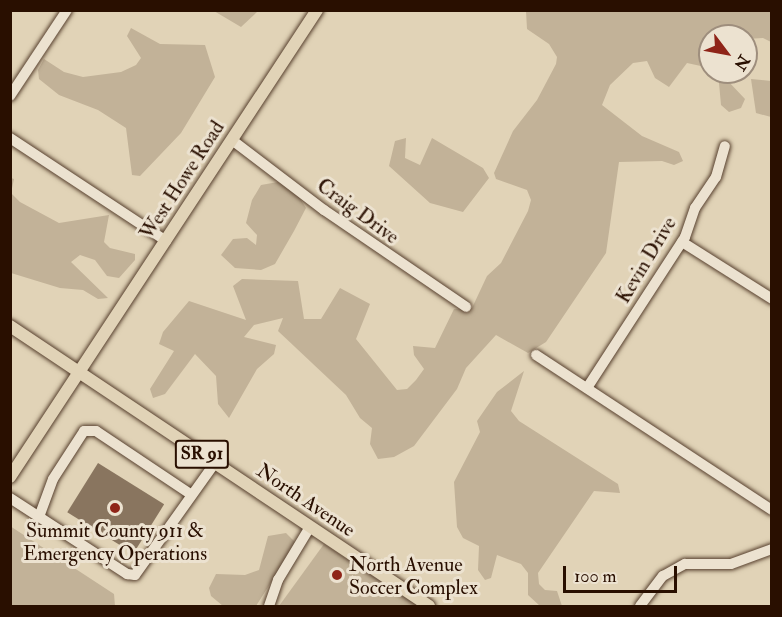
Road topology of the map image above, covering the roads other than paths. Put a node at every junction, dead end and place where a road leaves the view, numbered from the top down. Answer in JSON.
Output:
{"nodes":[{"id":1,"x":68,"y":10,"type":"edge"},
{"id":2,"x":317,"y":10,"type":"edge"},
{"id":3,"x":10,"y":96,"type":"edge"},
{"id":4,"x":10,"y":138,"type":"edge"},
{"id":5,"x":232,"y":140,"type":"junction"},
{"id":6,"x":725,"y":146,"type":"dead end"},
{"id":7,"x":166,"y":241,"type":"junction"},
{"id":8,"x":682,"y":242,"type":"junction"},
{"id":9,"x":771,"y":299,"type":"edge"},
{"id":10,"x":466,"y":307,"type":"dead end"},
{"id":11,"x":10,"y":326,"type":"edge"},
{"id":12,"x":536,"y":355,"type":"dead end"},
{"id":13,"x":78,"y":371,"type":"junction"},
{"id":14,"x":587,"y":388,"type":"junction"},
{"id":15,"x":215,"y":463,"type":"junction"},
{"id":16,"x":10,"y":477,"type":"edge"},
{"id":17,"x":192,"y":495,"type":"junction"},
{"id":18,"x":10,"y":498,"type":"edge"},
{"id":19,"x":771,"y":510,"type":"edge"},
{"id":20,"x":39,"y":517,"type":"junction"},
{"id":21,"x":310,"y":526,"type":"junction"},
{"id":22,"x":771,"y":549,"type":"edge"},
{"id":23,"x":269,"y":606,"type":"edge"},
{"id":24,"x":429,"y":606,"type":"edge"},
{"id":25,"x":640,"y":606,"type":"edge"}],
"edges":[{"from":1,"to":3,"type":"street"},
{"from":2,"to":5,"type":"main road","name":"West Howe Road"},
{"from":4,"to":7,"type":"street"},
{"from":5,"to":7,"type":"main road","name":"West Howe Road"},
{"from":5,"to":10,"type":"street","name":"Craig Drive"},
{"from":6,"to":8,"type":"street","name":"Kevin Drive"},
{"from":7,"to":13,"type":"main road","name":"West Howe Road"},
{"from":8,"to":9,"type":"street"},
{"from":8,"to":14,"type":"street","name":"Kevin Drive"},
{"from":11,"to":13,"type":"main road","name":"North Avenue","number":"SR 91"},
{"from":12,"to":14,"type":"street"},
{"from":13,"to":15,"type":"main road","name":"North Avenue","number":"SR 91"},
{"from":13,"to":16,"type":"main road","name":"West Howe Road"},
{"from":14,"to":19,"type":"street"},
{"from":15,"to":17,"type":"street"},
{"from":15,"to":21,"type":"main road","name":"North Avenue","number":"SR 91"},
{"from":17,"to":20,"type":"street"},
{"from":17,"to":20,"type":"street"},
{"from":18,"to":20,"type":"street"},
{"from":21,"to":23,"type":"street"},
{"from":21,"to":24,"type":"main road","name":"North Avenue","number":"SR 91"},
{"from":22,"to":25,"type":"street"}]}
